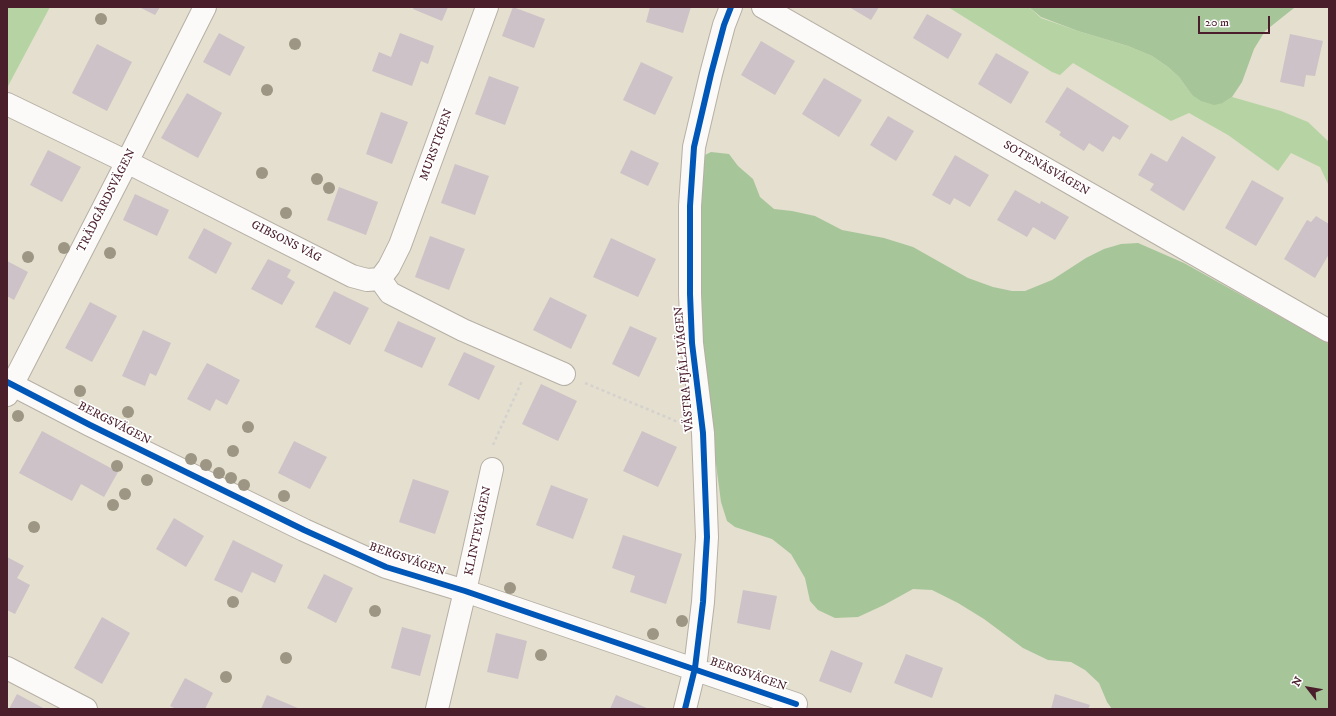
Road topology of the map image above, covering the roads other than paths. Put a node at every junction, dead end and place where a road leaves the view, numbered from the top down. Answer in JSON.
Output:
{"nodes":[{"id":1,"x":205,"y":7,"type":"edge"},
{"id":2,"x":487,"y":7,"type":"edge"},
{"id":3,"x":731,"y":7,"type":"edge"},
{"id":4,"x":763,"y":7,"type":"edge"},
{"id":5,"x":7,"y":104,"type":"edge"},
{"id":6,"x":127,"y":162,"type":"junction"},
{"id":7,"x":380,"y":279,"type":"junction"},
{"id":8,"x":1329,"y":331,"type":"edge"},
{"id":9,"x":564,"y":374,"type":"road end"},
{"id":10,"x":9,"y":387,"type":"edge"},
{"id":11,"x":492,"y":470,"type":"road end"},
{"id":12,"x":465,"y":591,"type":"junction"},
{"id":13,"x":7,"y":668,"type":"edge"},
{"id":14,"x":695,"y":668,"type":"junction"},
{"id":15,"x":796,"y":704,"type":"dead end"},
{"id":16,"x":86,"y":709,"type":"edge"},
{"id":17,"x":437,"y":709,"type":"edge"},
{"id":18,"x":685,"y":709,"type":"edge"}],
"edges":[{"from":1,"to":6,"type":"street","name":"TRÄDGÅRDSVÄGEN"},
{"from":2,"to":7,"type":"street","name":"MURSTIGEN"},
{"from":3,"to":14,"type":"street","name":"VÄSTRA FJÄLLVÄGEN"},
{"from":4,"to":8,"type":"street","name":"SOTENÄSVÄGEN"},
{"from":5,"to":6,"type":"street","name":"GIBSONS VÄG"},
{"from":6,"to":7,"type":"street","name":"GIBSONS VÄG"},
{"from":6,"to":10,"type":"street","name":"TRÄDGÅRDSVÄGEN"},
{"from":7,"to":9,"type":"street"},
{"from":10,"to":12,"type":"street","name":"BERGSVÄGEN"},
{"from":11,"to":12,"type":"street","name":"KLINTEVÄGEN"},
{"from":12,"to":14,"type":"street","name":"BERGSVÄGEN"},
{"from":12,"to":17,"type":"street","name":"KLINTEVÄGEN"},
{"from":13,"to":16,"type":"street"},
{"from":14,"to":15,"type":"street","name":"BERGSVÄGEN"},
{"from":14,"to":18,"type":"street","name":"VÄSTRA FJÄLLVÄGEN"}]}
